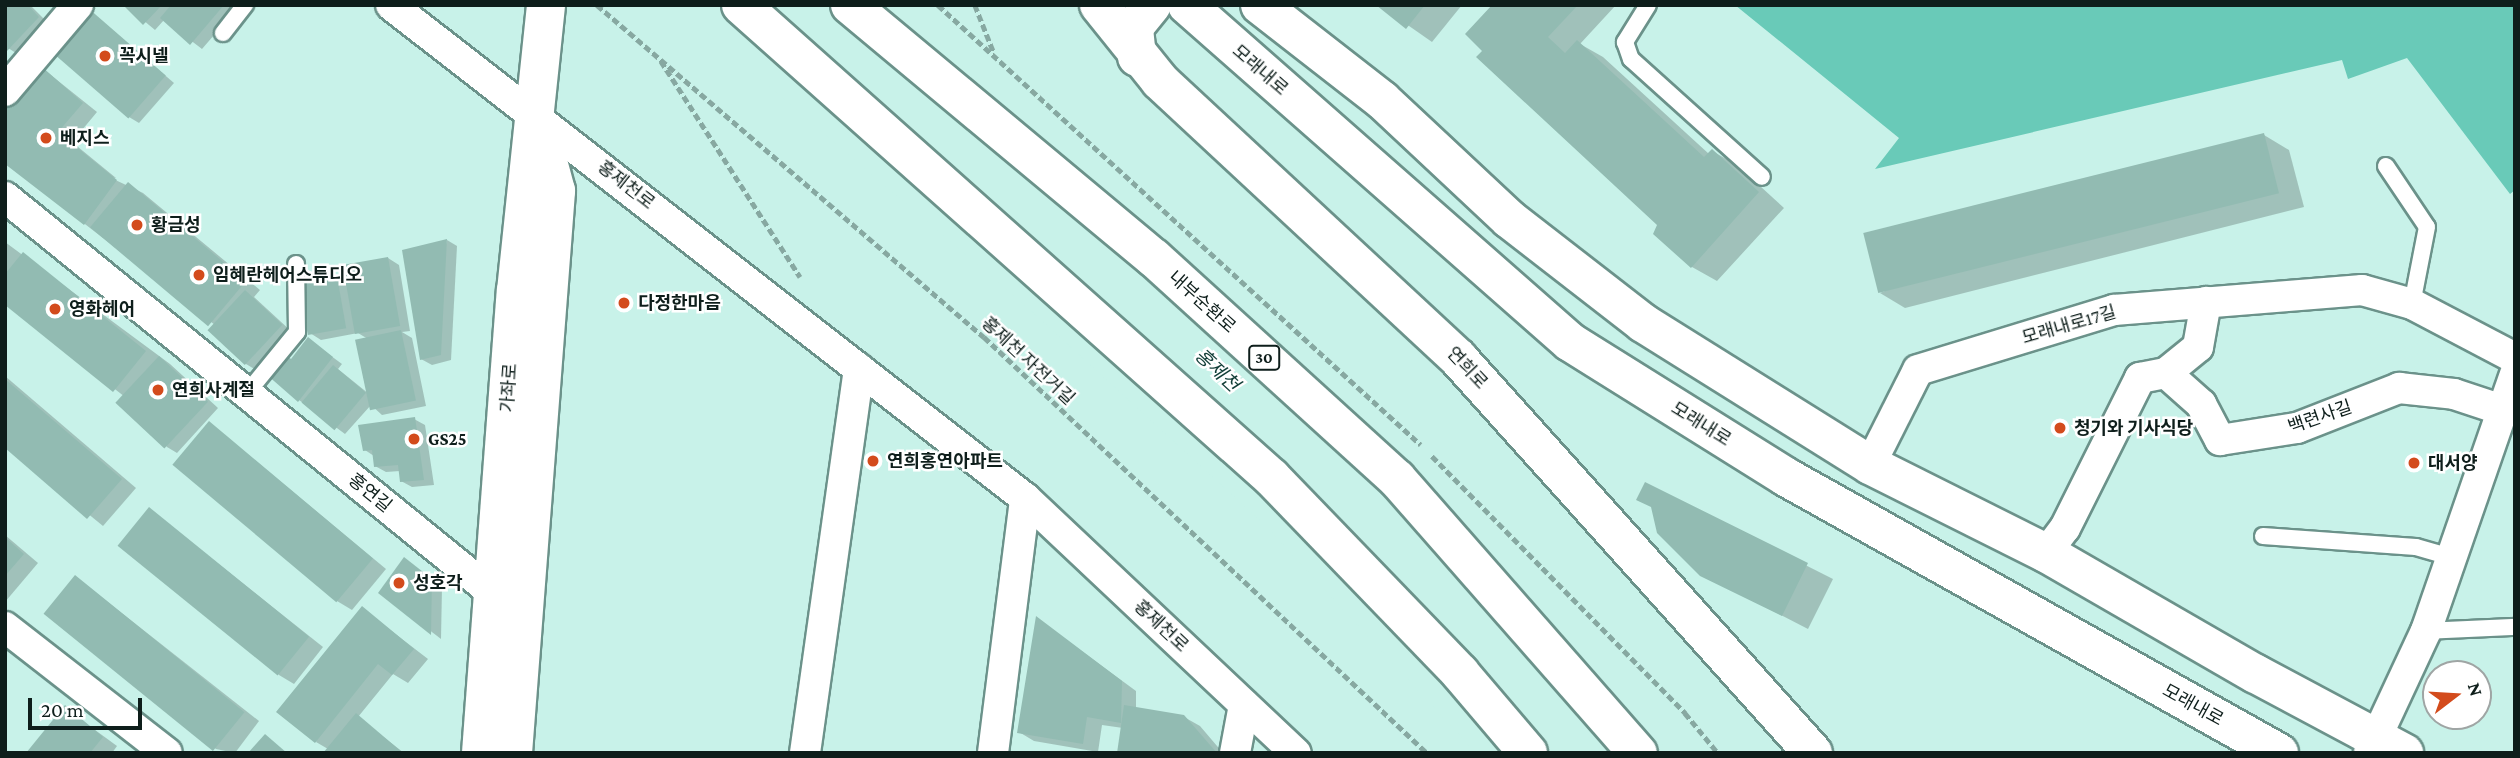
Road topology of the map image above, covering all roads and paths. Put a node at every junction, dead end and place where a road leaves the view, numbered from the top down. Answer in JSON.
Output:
{"nodes":[{"id":1,"x":78,"y":5,"type":"edge"},
{"id":2,"x":245,"y":5,"type":"edge"},
{"id":3,"x":391,"y":5,"type":"edge"},
{"id":4,"x":597,"y":5,"type":"edge"},
{"id":5,"x":741,"y":5,"type":"edge"},
{"id":6,"x":850,"y":5,"type":"edge"},
{"id":7,"x":939,"y":5,"type":"edge"},
{"id":8,"x":975,"y":5,"type":"edge"},
{"id":9,"x":1099,"y":5,"type":"edge"},
{"id":10,"x":1152,"y":5,"type":"edge"},
{"id":11,"x":1260,"y":5,"type":"edge"},
{"id":12,"x":1648,"y":5,"type":"edge"},
{"id":13,"x":1185,"y":6,"type":"edge"},
{"id":14,"x":944,"y":10,"type":"dead end"},
{"id":15,"x":545,"y":15,"type":"edge"},
{"id":16,"x":223,"y":33,"type":"dead end"},
{"id":17,"x":1137,"y":57,"type":"junction"},
{"id":18,"x":658,"y":58,"type":"junction"},
{"id":19,"x":999,"y":60,"type":"dead end"},
{"id":20,"x":5,"y":91,"type":"edge"},
{"id":21,"x":535,"y":113,"type":"junction"},
{"id":22,"x":2386,"y":166,"type":"dead end"},
{"id":23,"x":1762,"y":177,"type":"dead end"},
{"id":24,"x":5,"y":197,"type":"edge"},
{"id":25,"x":296,"y":264,"type":"dead end"},
{"id":26,"x":802,"y":281,"type":"dead end"},
{"id":27,"x":2206,"y":302,"type":"junction"},
{"id":28,"x":2412,"y":304,"type":"junction"},
{"id":29,"x":2515,"y":358,"type":"edge"},
{"id":30,"x":859,"y":369,"type":"junction"},
{"id":31,"x":2166,"y":373,"type":"junction"},
{"id":32,"x":2515,"y":374,"type":"edge"},
{"id":33,"x":247,"y":393,"type":"junction"},
{"id":34,"x":2502,"y":410,"type":"junction"},
{"id":35,"x":1870,"y":465,"type":"junction"},
{"id":36,"x":1026,"y":498,"type":"junction"},
{"id":37,"x":2263,"y":536,"type":"dead end"},
{"id":38,"x":2046,"y":553,"type":"junction"},
{"id":39,"x":2452,"y":556,"type":"junction"},
{"id":40,"x":493,"y":593,"type":"junction"},
{"id":41,"x":2515,"y":626,"type":"edge"},
{"id":42,"x":5,"y":627,"type":"edge"},
{"id":43,"x":2426,"y":631,"type":"junction"},
{"id":44,"x":1244,"y":705,"type":"junction"},
{"id":45,"x":2384,"y":748,"type":"edge"},
{"id":46,"x":487,"y":751,"type":"edge"},
{"id":47,"x":167,"y":753,"type":"edge"},
{"id":48,"x":805,"y":753,"type":"edge"},
{"id":49,"x":993,"y":753,"type":"edge"},
{"id":50,"x":1235,"y":753,"type":"edge"},
{"id":51,"x":1296,"y":753,"type":"edge"},
{"id":52,"x":1427,"y":753,"type":"edge"},
{"id":53,"x":1528,"y":753,"type":"edge"},
{"id":54,"x":1638,"y":753,"type":"edge"},
{"id":55,"x":1813,"y":753,"type":"edge"},
{"id":56,"x":2279,"y":753,"type":"edge"}],
"edges":[{"from":1,"to":20,"type":"street"},
{"from":2,"to":16,"type":"lane"},
{"from":3,"to":21,"type":"street","name":"홍제천로"},
{"from":4,"to":18,"type":"path","name":"홍제천 자전거길"},
{"from":5,"to":53,"type":"main road"},
{"from":6,"to":54,"type":"main road","name":"내부순환로","number":"30"},
{"from":7,"to":14,"type":"path"},
{"from":8,"to":19,"type":"path"},
{"from":9,"to":17,"type":"main road","name":"연희로"},
{"from":10,"to":17,"type":"main road"},
{"from":11,"to":35,"type":"main road"},
{"from":12,"to":23,"type":"lane"},
{"from":13,"to":56,"type":"main road","name":"모래내로"},
{"from":15,"to":21,"type":"main road","name":"가좌로"},
{"from":17,"to":55,"type":"main road","name":"연희로"},
{"from":18,"to":26,"type":"path"},
{"from":18,"to":52,"type":"path","name":"홍제천 자전거길"},
{"from":21,"to":30,"type":"street","name":"홍제천로"},
{"from":21,"to":40,"type":"main road","name":"가좌로"},
{"from":21,"to":46,"type":"main road"},
{"from":22,"to":28,"type":"lane"},
{"from":24,"to":33,"type":"street","name":"홍연길"},
{"from":25,"to":33,"type":"lane"},
{"from":27,"to":28,"type":"street","name":"모래내로17길"},
{"from":27,"to":31,"type":"street"},
{"from":27,"to":35,"type":"street","name":"모래내로17길"},
{"from":28,"to":29,"type":"street","name":"모래내로17길"},
{"from":30,"to":36,"type":"street","name":"홍제천로"},
{"from":30,"to":48,"type":"street"},
{"from":31,"to":34,"type":"street","name":"백련사길"},
{"from":31,"to":38,"type":"street"},
{"from":32,"to":34,"type":"street"},
{"from":33,"to":40,"type":"street","name":"홍연길"},
{"from":34,"to":39,"type":"street"},
{"from":35,"to":38,"type":"main road"},
{"from":36,"to":44,"type":"street","name":"홍제천로"},
{"from":36,"to":49,"type":"street"},
{"from":37,"to":39,"type":"lane"},
{"from":38,"to":45,"type":"main road"},
{"from":39,"to":43,"type":"street"},
{"from":40,"to":46,"type":"main road","name":"가좌로"},
{"from":41,"to":43,"type":"lane"},
{"from":42,"to":47,"type":"street"},
{"from":43,"to":45,"type":"street"},
{"from":44,"to":50,"type":"street"},
{"from":44,"to":51,"type":"street","name":"홍제천로"}]}
